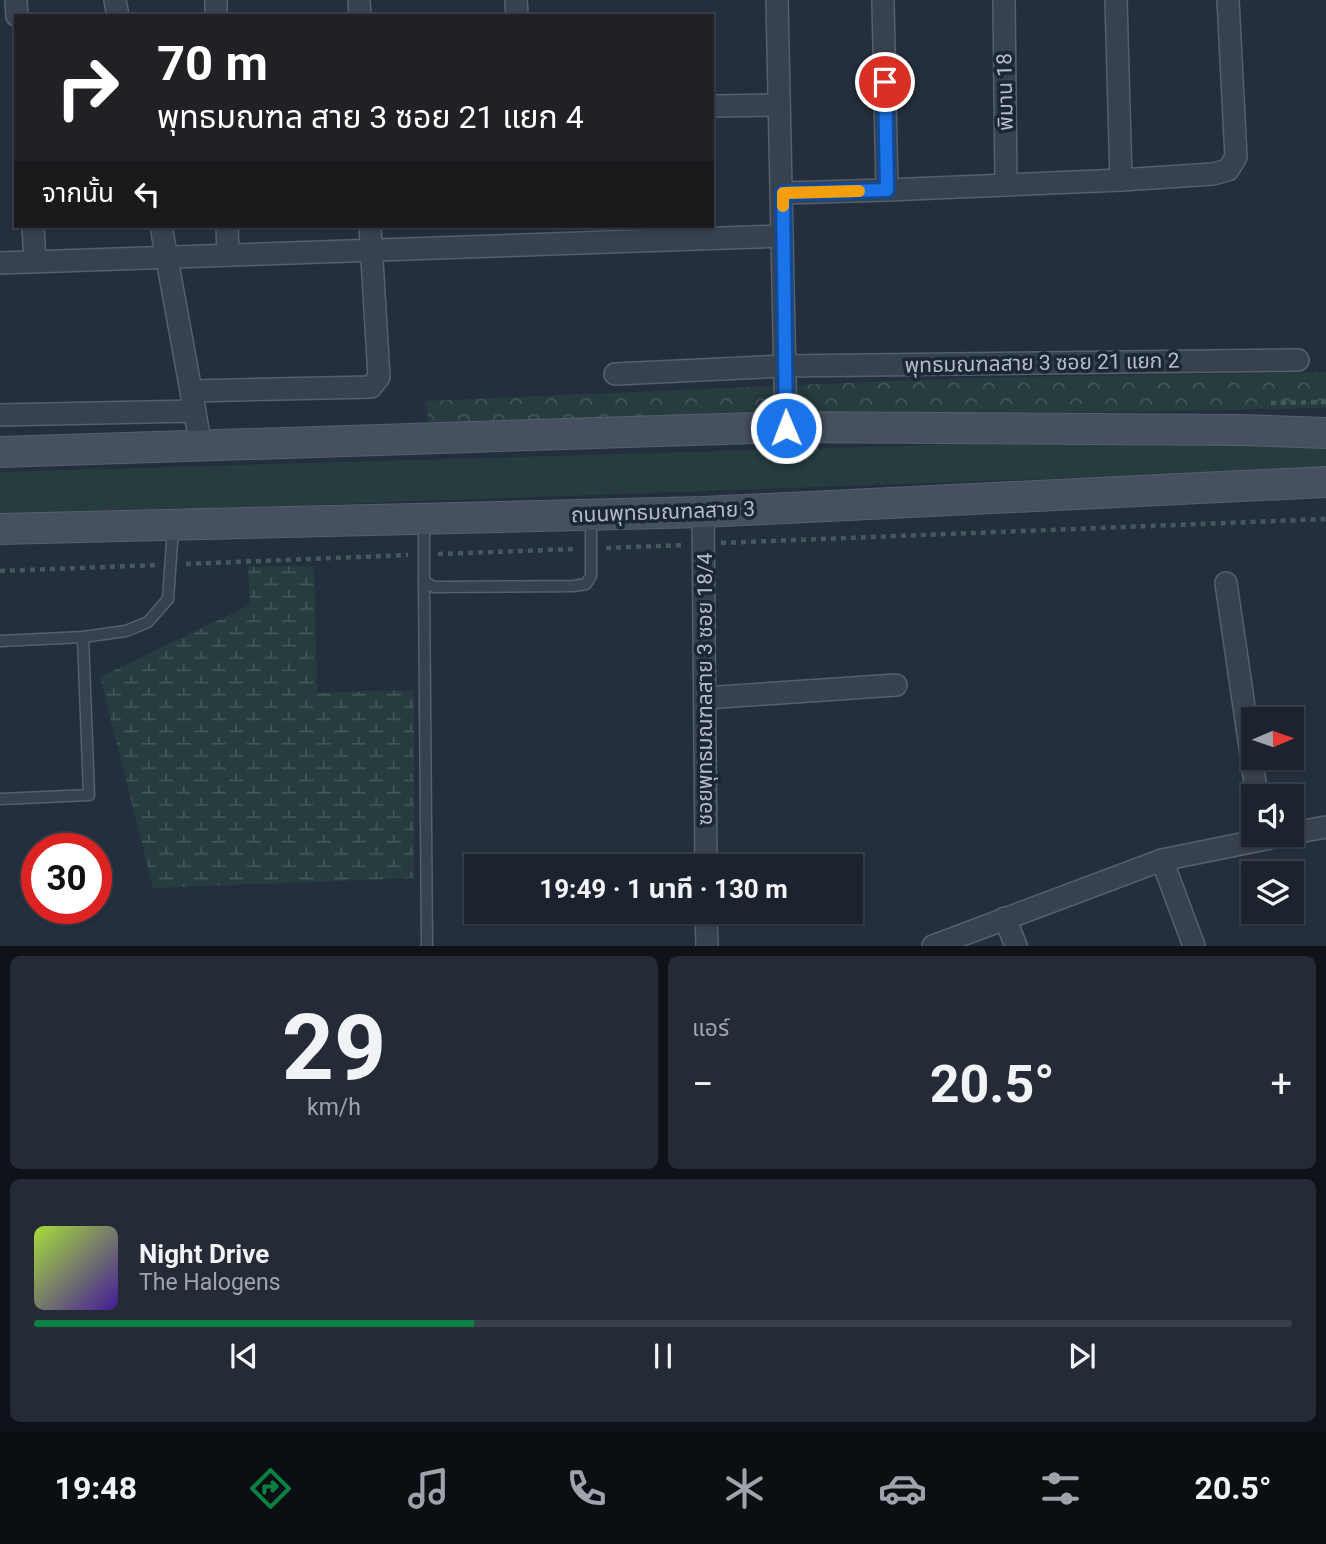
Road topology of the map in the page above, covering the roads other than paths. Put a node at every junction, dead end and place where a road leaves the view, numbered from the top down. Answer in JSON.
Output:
{"nodes":[{"id":1,"x":777,"y":0,"type":"edge"},
{"id":2,"x":883,"y":0,"type":"edge"},
{"id":3,"x":1004,"y":0,"type":"edge"},
{"id":4,"x":1116,"y":0,"type":"edge"},
{"id":5,"x":1228,"y":0,"type":"edge"},
{"id":6,"x":779,"y":105,"type":"junction"},
{"id":7,"x":714,"y":106,"type":"edge"},
{"id":8,"x":1121,"y":180,"type":"junction"},
{"id":9,"x":1006,"y":185,"type":"junction"},
{"id":10,"x":887,"y":190,"type":"junction"},
{"id":11,"x":783,"y":193,"type":"junction"},
{"id":12,"x":33,"y":228,"type":"edge"},
{"id":13,"x":161,"y":228,"type":"edge"},
{"id":14,"x":227,"y":228,"type":"edge"},
{"id":15,"x":370,"y":228,"type":"edge"},
{"id":16,"x":528,"y":235,"type":"edge"},
{"id":17,"x":782,"y":236,"type":"junction"},
{"id":18,"x":372,"y":250,"type":"junction"},
{"id":19,"x":228,"y":255,"type":"junction"},
{"id":20,"x":167,"y":257,"type":"junction"},
{"id":21,"x":35,"y":262,"type":"junction"},
{"id":22,"x":0,"y":263,"type":"edge"},
{"id":23,"x":1298,"y":360,"type":"dead end"},
{"id":24,"x":785,"y":366,"type":"junction"},
{"id":25,"x":615,"y":374,"type":"dead end"},
{"id":26,"x":193,"y":401,"type":"junction"},
{"id":27,"x":0,"y":415,"type":"edge"},
{"id":28,"x":1326,"y":423,"type":"edge"},
{"id":29,"x":786,"y":428,"type":"junction"},
{"id":30,"x":1242,"y":430,"type":"junction"},
{"id":31,"x":1326,"y":433,"type":"edge"},
{"id":32,"x":201,"y":446,"type":"junction"},
{"id":33,"x":0,"y":452,"type":"edge"},
{"id":34,"x":1326,"y":482,"type":"edge"},
{"id":35,"x":1242,"y":487,"type":"junction"},
{"id":36,"x":1326,"y":491,"type":"edge"},
{"id":37,"x":703,"y":512,"type":"junction"},
{"id":38,"x":591,"y":515,"type":"junction"},
{"id":39,"x":424,"y":519,"type":"junction"},
{"id":40,"x":173,"y":525,"type":"junction"},
{"id":41,"x":0,"y":528,"type":"edge"},
{"id":42,"x":424,"y":581,"type":"junction"},
{"id":43,"x":1226,"y":583,"type":"dead end"},
{"id":44,"x":83,"y":636,"type":"junction"},
{"id":45,"x":0,"y":641,"type":"edge"},
{"id":46,"x":896,"y":685,"type":"dead end"},
{"id":47,"x":705,"y":698,"type":"junction"},
{"id":48,"x":1255,"y":784,"type":"edge"},
{"id":49,"x":0,"y":799,"type":"edge"},
{"id":50,"x":1326,"y":827,"type":"edge"},
{"id":51,"x":1304,"y":832,"type":"edge"},
{"id":52,"x":1241,"y":842,"type":"edge"},
{"id":53,"x":706,"y":854,"type":"edge"},
{"id":54,"x":1162,"y":860,"type":"junction"},
{"id":55,"x":1006,"y":918,"type":"junction"},
{"id":56,"x":706,"y":924,"type":"edge"},
{"id":57,"x":428,"y":946,"type":"edge"},
{"id":58,"x":707,"y":946,"type":"edge"},
{"id":59,"x":933,"y":946,"type":"edge"},
{"id":60,"x":1016,"y":946,"type":"edge"},
{"id":61,"x":1194,"y":946,"type":"edge"}],
"edges":[{"from":1,"to":6,"type":"street"},
{"from":2,"to":10,"type":"street"},
{"from":3,"to":9,"type":"street","name":"พิมาน 18"},
{"from":4,"to":8,"type":"street"},
{"from":5,"to":8,"type":"street"},
{"from":6,"to":7,"type":"street"},
{"from":6,"to":11,"type":"street"},
{"from":8,"to":9,"type":"street"},
{"from":9,"to":10,"type":"street"},
{"from":10,"to":11,"type":"street"},
{"from":11,"to":17,"type":"street"},
{"from":12,"to":21,"type":"street"},
{"from":13,"to":20,"type":"street"},
{"from":14,"to":19,"type":"street"},
{"from":15,"to":18,"type":"street"},
{"from":16,"to":17,"type":"street"},
{"from":16,"to":18,"type":"street"},
{"from":17,"to":24,"type":"street"},
{"from":18,"to":19,"type":"street"},
{"from":18,"to":26,"type":"street"},
{"from":19,"to":20,"type":"street"},
{"from":20,"to":21,"type":"street"},
{"from":20,"to":26,"type":"street"},
{"from":21,"to":22,"type":"street"},
{"from":23,"to":24,"type":"street","name":"พุทธมณฑลสาย 3 ซอย 21 แยก 2"},
{"from":24,"to":25,"type":"street","name":"พุทธมณฑลสาย 3 ซอย 21 แยก 2"},
{"from":24,"to":29,"type":"street"},
{"from":26,"to":27,"type":"street"},
{"from":26,"to":32,"type":"street"},
{"from":28,"to":30,"type":"main road"},
{"from":29,"to":30,"type":"main road"},
{"from":29,"to":32,"type":"main road"},
{"from":30,"to":31,"type":"main road"},
{"from":32,"to":33,"type":"main road"},
{"from":34,"to":35,"type":"main road","name":"ถนนพุทธมณฑลสาย 3"},
{"from":35,"to":36,"type":"main road"},
{"from":35,"to":37,"type":"main road","name":"ถนนพุทธมณฑลสาย 3"},
{"from":37,"to":38,"type":"main road","name":"ถนนพุทธมณฑลสาย 3"},
{"from":37,"to":47,"type":"street","name":"ซอยพุทธมณฑลสาย 3 ซอย 18/4"},
{"from":38,"to":39,"type":"main road","name":"ถนนพุทธมณฑลสาย 3"},
{"from":38,"to":42,"type":"lane"},
{"from":39,"to":40,"type":"main road","name":"ถนนพุทธมณฑลสาย 3"},
{"from":39,"to":42,"type":"lane"},
{"from":40,"to":41,"type":"main road","name":"ถนนพุทธมณฑลสาย 3"},
{"from":40,"to":44,"type":"lane"},
{"from":42,"to":57,"type":"lane"},
{"from":43,"to":48,"type":"street"},
{"from":44,"to":45,"type":"lane"},
{"from":44,"to":49,"type":"lane"},
{"from":46,"to":47,"type":"street"},
{"from":47,"to":53,"type":"street","name":"ซอยพุทธมณฑลสาย 3 ซอย 18/4"},
{"from":50,"to":51,"type":"street"},
{"from":52,"to":54,"type":"street"},
{"from":54,"to":55,"type":"street"},
{"from":54,"to":61,"type":"street"},
{"from":55,"to":59,"type":"street"},
{"from":55,"to":60,"type":"street"},
{"from":56,"to":58,"type":"street"}]}
